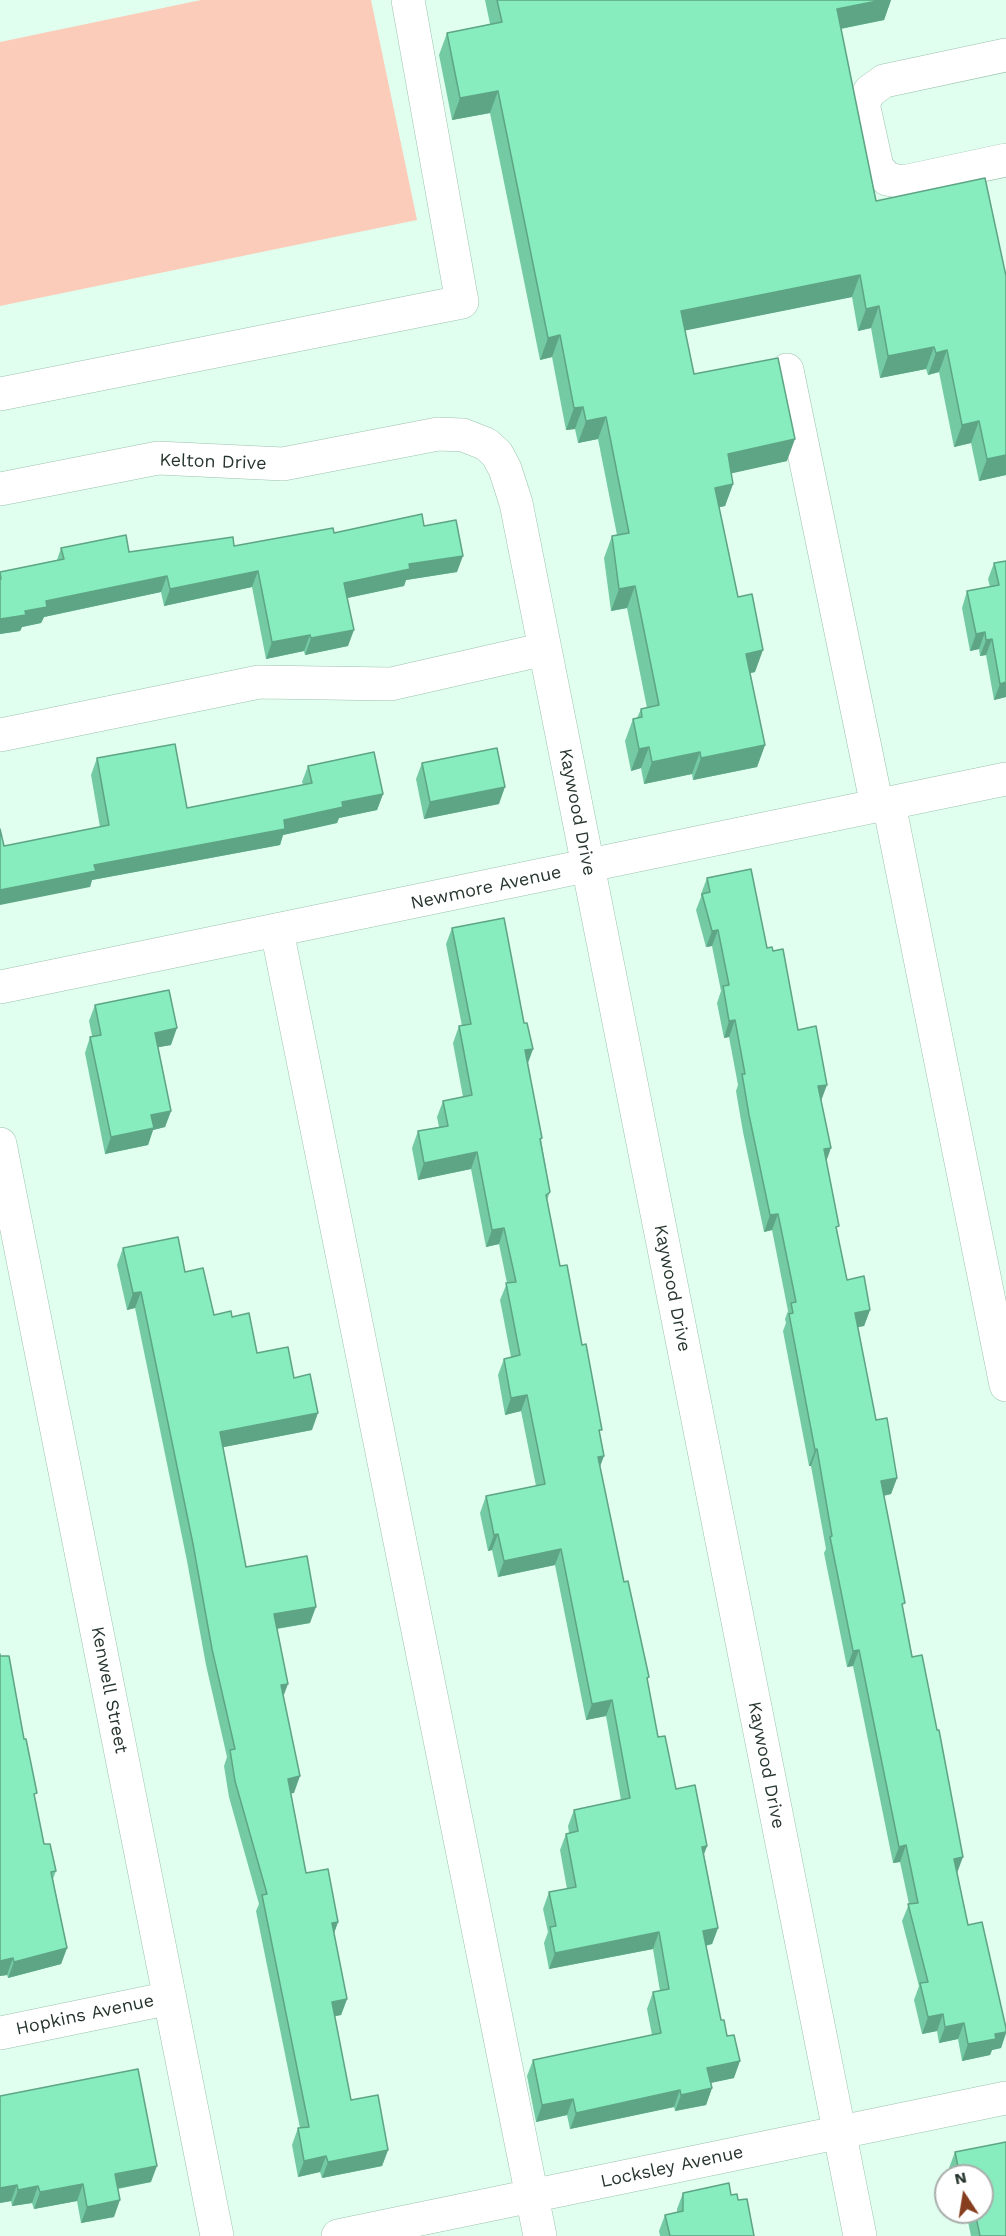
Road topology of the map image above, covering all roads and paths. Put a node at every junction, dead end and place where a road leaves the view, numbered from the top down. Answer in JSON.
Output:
{"nodes":[{"id":1,"x":408,"y":0,"type":"edge"},
{"id":2,"x":1006,"y":55,"type":"edge"},
{"id":3,"x":1006,"y":160,"type":"edge"},
{"id":4,"x":787,"y":370,"type":"dead end"},
{"id":5,"x":0,"y":394,"type":"edge"},
{"id":6,"x":391,"y":443,"type":"joint"},
{"id":7,"x":0,"y":489,"type":"edge"},
{"id":8,"x":545,"y":649,"type":"junction"},
{"id":9,"x":0,"y":735,"type":"edge"},
{"id":10,"x":1006,"y":779,"type":"edge"},
{"id":11,"x":883,"y":805,"type":"junction"},
{"id":12,"x":588,"y":867,"type":"junction"},
{"id":13,"x":278,"y":931,"type":"junction"},
{"id":14,"x":0,"y":987,"type":"edge"},
{"id":15,"x":0,"y":1144,"type":"edge"},
{"id":16,"x":1006,"y":1385,"type":"edge"},
{"id":17,"x":170,"y":1998,"type":"junction"},
{"id":18,"x":0,"y":2033,"type":"edge"},
{"id":19,"x":1006,"y":2098,"type":"edge"},
{"id":20,"x":839,"y":2132,"type":"junction"},
{"id":21,"x":532,"y":2196,"type":"junction"},
{"id":22,"x":217,"y":2236,"type":"edge"},
{"id":23,"x":339,"y":2236,"type":"edge"},
{"id":24,"x":540,"y":2236,"type":"edge"},
{"id":25,"x":860,"y":2236,"type":"edge"}],
"edges":[{"from":1,"to":5,"type":"street"},
{"from":2,"to":3,"type":"street"},
{"from":4,"to":11,"type":"street"},
{"from":6,"to":7,"type":"street","name":"Kelton Drive"},
{"from":6,"to":8,"type":"street","name":"Kaywood Drive"},
{"from":8,"to":9,"type":"street"},
{"from":8,"to":12,"type":"street","name":"Kaywood Drive"},
{"from":10,"to":11,"type":"street","name":"Newmore Avenue"},
{"from":11,"to":12,"type":"street","name":"Newmore Avenue"},
{"from":11,"to":16,"type":"street"},
{"from":12,"to":13,"type":"street","name":"Newmore Avenue"},
{"from":12,"to":20,"type":"street","name":"Kaywood Drive"},
{"from":13,"to":14,"type":"street","name":"Newmore Avenue"},
{"from":13,"to":21,"type":"street"},
{"from":15,"to":17,"type":"street","name":"Kenwell Street"},
{"from":17,"to":18,"type":"street","name":"Hopkins Avenue"},
{"from":17,"to":22,"type":"street","name":"Kenwell Street"},
{"from":19,"to":20,"type":"street","name":"Locksley Avenue"},
{"from":20,"to":21,"type":"street","name":"Locksley Avenue"},
{"from":20,"to":25,"type":"street","name":"Kaywood Drive"},
{"from":21,"to":23,"type":"street","name":"Locksley Avenue"},
{"from":21,"to":24,"type":"street"}]}
